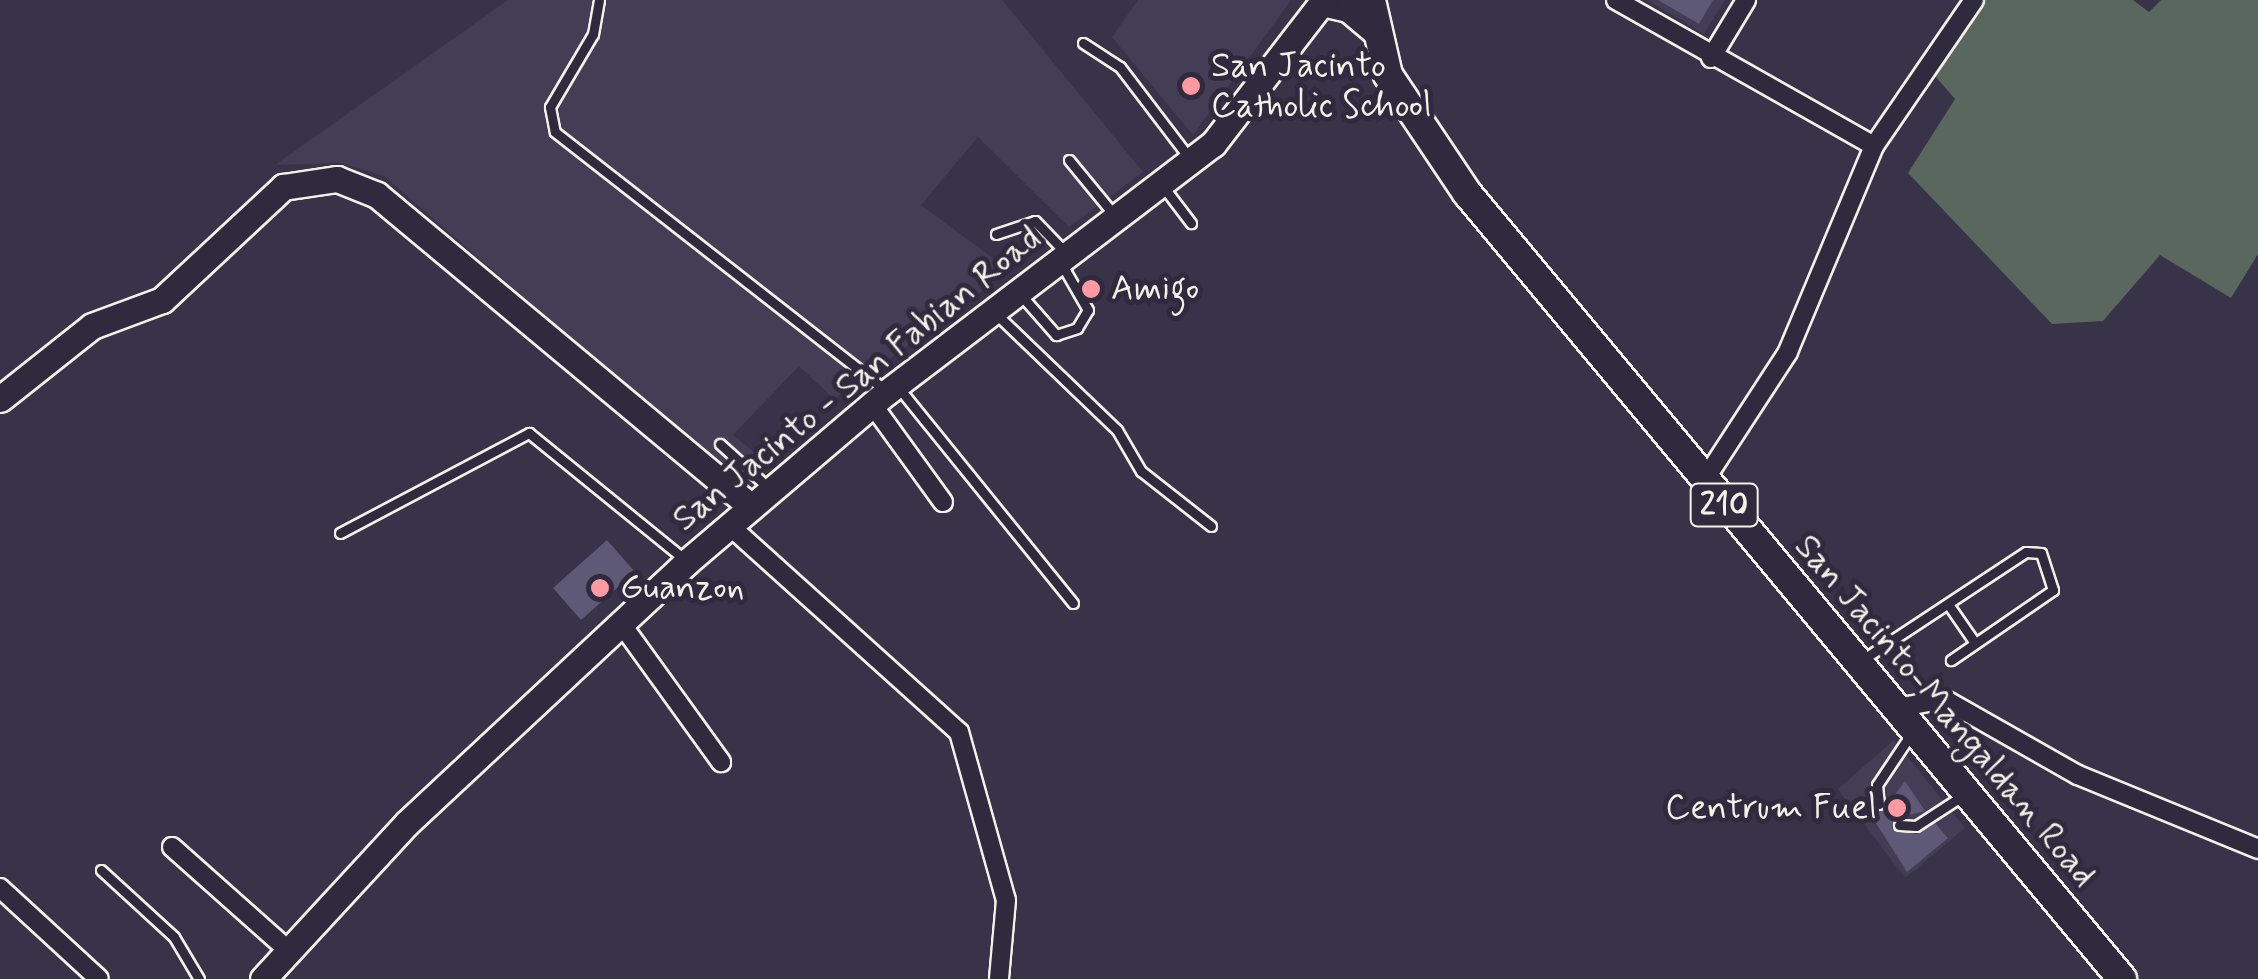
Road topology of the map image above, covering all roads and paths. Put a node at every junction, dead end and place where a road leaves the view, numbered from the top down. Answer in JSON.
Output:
{"nodes":[{"id":1,"x":600,"y":0,"type":"edge"},
{"id":2,"x":1616,"y":0,"type":"edge"},
{"id":3,"x":1746,"y":0,"type":"edge"},
{"id":4,"x":1974,"y":0,"type":"edge"},
{"id":5,"x":1373,"y":1,"type":"edge"},
{"id":6,"x":1324,"y":2,"type":"edge"},
{"id":7,"x":1376,"y":33,"type":"junction"},
{"id":8,"x":1083,"y":43,"type":"dead end"},
{"id":9,"x":1711,"y":58,"type":"junction"},
{"id":10,"x":1874,"y":146,"type":"junction"},
{"id":11,"x":1069,"y":160,"type":"dead end"},
{"id":12,"x":1192,"y":161,"type":"junction"},
{"id":13,"x":1161,"y":184,"type":"junction"},
{"id":14,"x":1191,"y":223,"type":"dead end"},
{"id":15,"x":996,"y":234,"type":"dead end"},
{"id":16,"x":1086,"y":239,"type":"junction"},
{"id":17,"x":1019,"y":292,"type":"junction"},
{"id":18,"x":994,"y":311,"type":"junction"},
{"id":19,"x":885,"y":394,"type":"junction"},
{"id":20,"x":0,"y":399,"type":"edge"},
{"id":21,"x":720,"y":444,"type":"dead end"},
{"id":22,"x":1704,"y":481,"type":"junction"},
{"id":23,"x":772,"y":490,"type":"junction"},
{"id":24,"x":943,"y":502,"type":"dead end"},
{"id":25,"x":752,"y":508,"type":"junction"},
{"id":26,"x":730,"y":526,"type":"junction"},
{"id":27,"x":1211,"y":526,"type":"dead end"},
{"id":28,"x":340,"y":533,"type":"dead end"},
{"id":29,"x":688,"y":562,"type":"junction"},
{"id":30,"x":1073,"y":603,"type":"dead end"},
{"id":31,"x":1948,"y":604,"type":"junction"},
{"id":32,"x":620,"y":622,"type":"junction"},
{"id":33,"x":1975,"y":643,"type":"junction"},
{"id":34,"x":1950,"y":660,"type":"dead end"},
{"id":35,"x":1855,"y":664,"type":"junction"},
{"id":36,"x":1892,"y":709,"type":"junction"},
{"id":37,"x":1912,"y":733,"type":"junction"},
{"id":38,"x":721,"y":762,"type":"dead end"},
{"id":39,"x":1965,"y":795,"type":"junction"},
{"id":40,"x":1880,"y":804,"type":"dead end"},
{"id":41,"x":1899,"y":825,"type":"dead end"},
{"id":42,"x":172,"y":846,"type":"dead end"},
{"id":43,"x":2258,"y":848,"type":"edge"},
{"id":44,"x":101,"y":870,"type":"dead end"},
{"id":45,"x":0,"y":888,"type":"edge"},
{"id":46,"x":288,"y":950,"type":"junction"},
{"id":47,"x":98,"y":979,"type":"edge"},
{"id":48,"x":199,"y":979,"type":"edge"},
{"id":49,"x":263,"y":979,"type":"edge"},
{"id":50,"x":1000,"y":979,"type":"edge"},
{"id":51,"x":2122,"y":979,"type":"edge"}],
"edges":[{"from":1,"to":19,"type":"lane"},
{"from":2,"to":9,"type":"street"},
{"from":3,"to":9,"type":"street"},
{"from":4,"to":10,"type":"street"},
{"from":5,"to":7,"type":"main road","name":"San Jacinto-Mangaldan Road","number":"210"},
{"from":6,"to":7,"type":"main road","name":"San Jacinto - San Fabian Road"},
{"from":6,"to":12,"type":"main road","name":"San Jacinto - San Fabian Road"},
{"from":7,"to":22,"type":"main road","name":"San Jacinto-Mangaldan Road","number":"210"},
{"from":8,"to":12,"type":"lane"},
{"from":9,"to":10,"type":"street"},
{"from":10,"to":22,"type":"street"},
{"from":11,"to":16,"type":"lane"},
{"from":12,"to":13,"type":"main road","name":"San Jacinto - San Fabian Road"},
{"from":13,"to":14,"type":"lane"},
{"from":13,"to":16,"type":"main road","name":"San Jacinto - San Fabian Road"},
{"from":15,"to":16,"type":"lane"},
{"from":16,"to":17,"type":"main road","name":"San Jacinto - San Fabian Road"},
{"from":16,"to":17,"type":"lane"},
{"from":17,"to":18,"type":"main road","name":"San Jacinto - San Fabian Road"},
{"from":18,"to":19,"type":"main road","name":"San Jacinto - San Fabian Road"},
{"from":18,"to":27,"type":"lane"},
{"from":19,"to":23,"type":"main road","name":"San Jacinto - San Fabian Road"},
{"from":19,"to":24,"type":"street"},
{"from":19,"to":30,"type":"lane"},
{"from":20,"to":25,"type":"main road"},
{"from":21,"to":23,"type":"lane"},
{"from":22,"to":35,"type":"main road","name":"San Jacinto-Mangaldan Road","number":"210"},
{"from":23,"to":25,"type":"main road","name":"San Jacinto - San Fabian Road"},
{"from":25,"to":26,"type":"main road","name":"San Jacinto - San Fabian Road"},
{"from":26,"to":29,"type":"main road","name":"San Jacinto - San Fabian Road"},
{"from":26,"to":50,"type":"street"},
{"from":28,"to":29,"type":"lane"},
{"from":29,"to":32,"type":"main road","name":"San Jacinto - San Fabian Road"},
{"from":31,"to":33,"type":"lane"},
{"from":31,"to":33,"type":"lane"},
{"from":31,"to":35,"type":"lane"},
{"from":32,"to":38,"type":"street"},
{"from":32,"to":46,"type":"main road","name":"San Jacinto - San Fabian Road"},
{"from":33,"to":34,"type":"lane"},
{"from":35,"to":36,"type":"main road","name":"San Jacinto-Mangaldan Road","number":"210"},
{"from":36,"to":37,"type":"main road","name":"San Jacinto-Mangaldan Road","number":"210"},
{"from":36,"to":43,"type":"street"},
{"from":37,"to":39,"type":"main road","name":"San Jacinto-Mangaldan Road","number":"210"},
{"from":37,"to":40,"type":"lane"},
{"from":39,"to":41,"type":"lane"},
{"from":39,"to":51,"type":"main road","name":"San Jacinto-Mangaldan Road","number":"210"},
{"from":42,"to":46,"type":"street"},
{"from":44,"to":48,"type":"lane"},
{"from":45,"to":47,"type":"street"},
{"from":46,"to":49,"type":"main road","name":"San Jacinto - San Fabian Road"}]}
